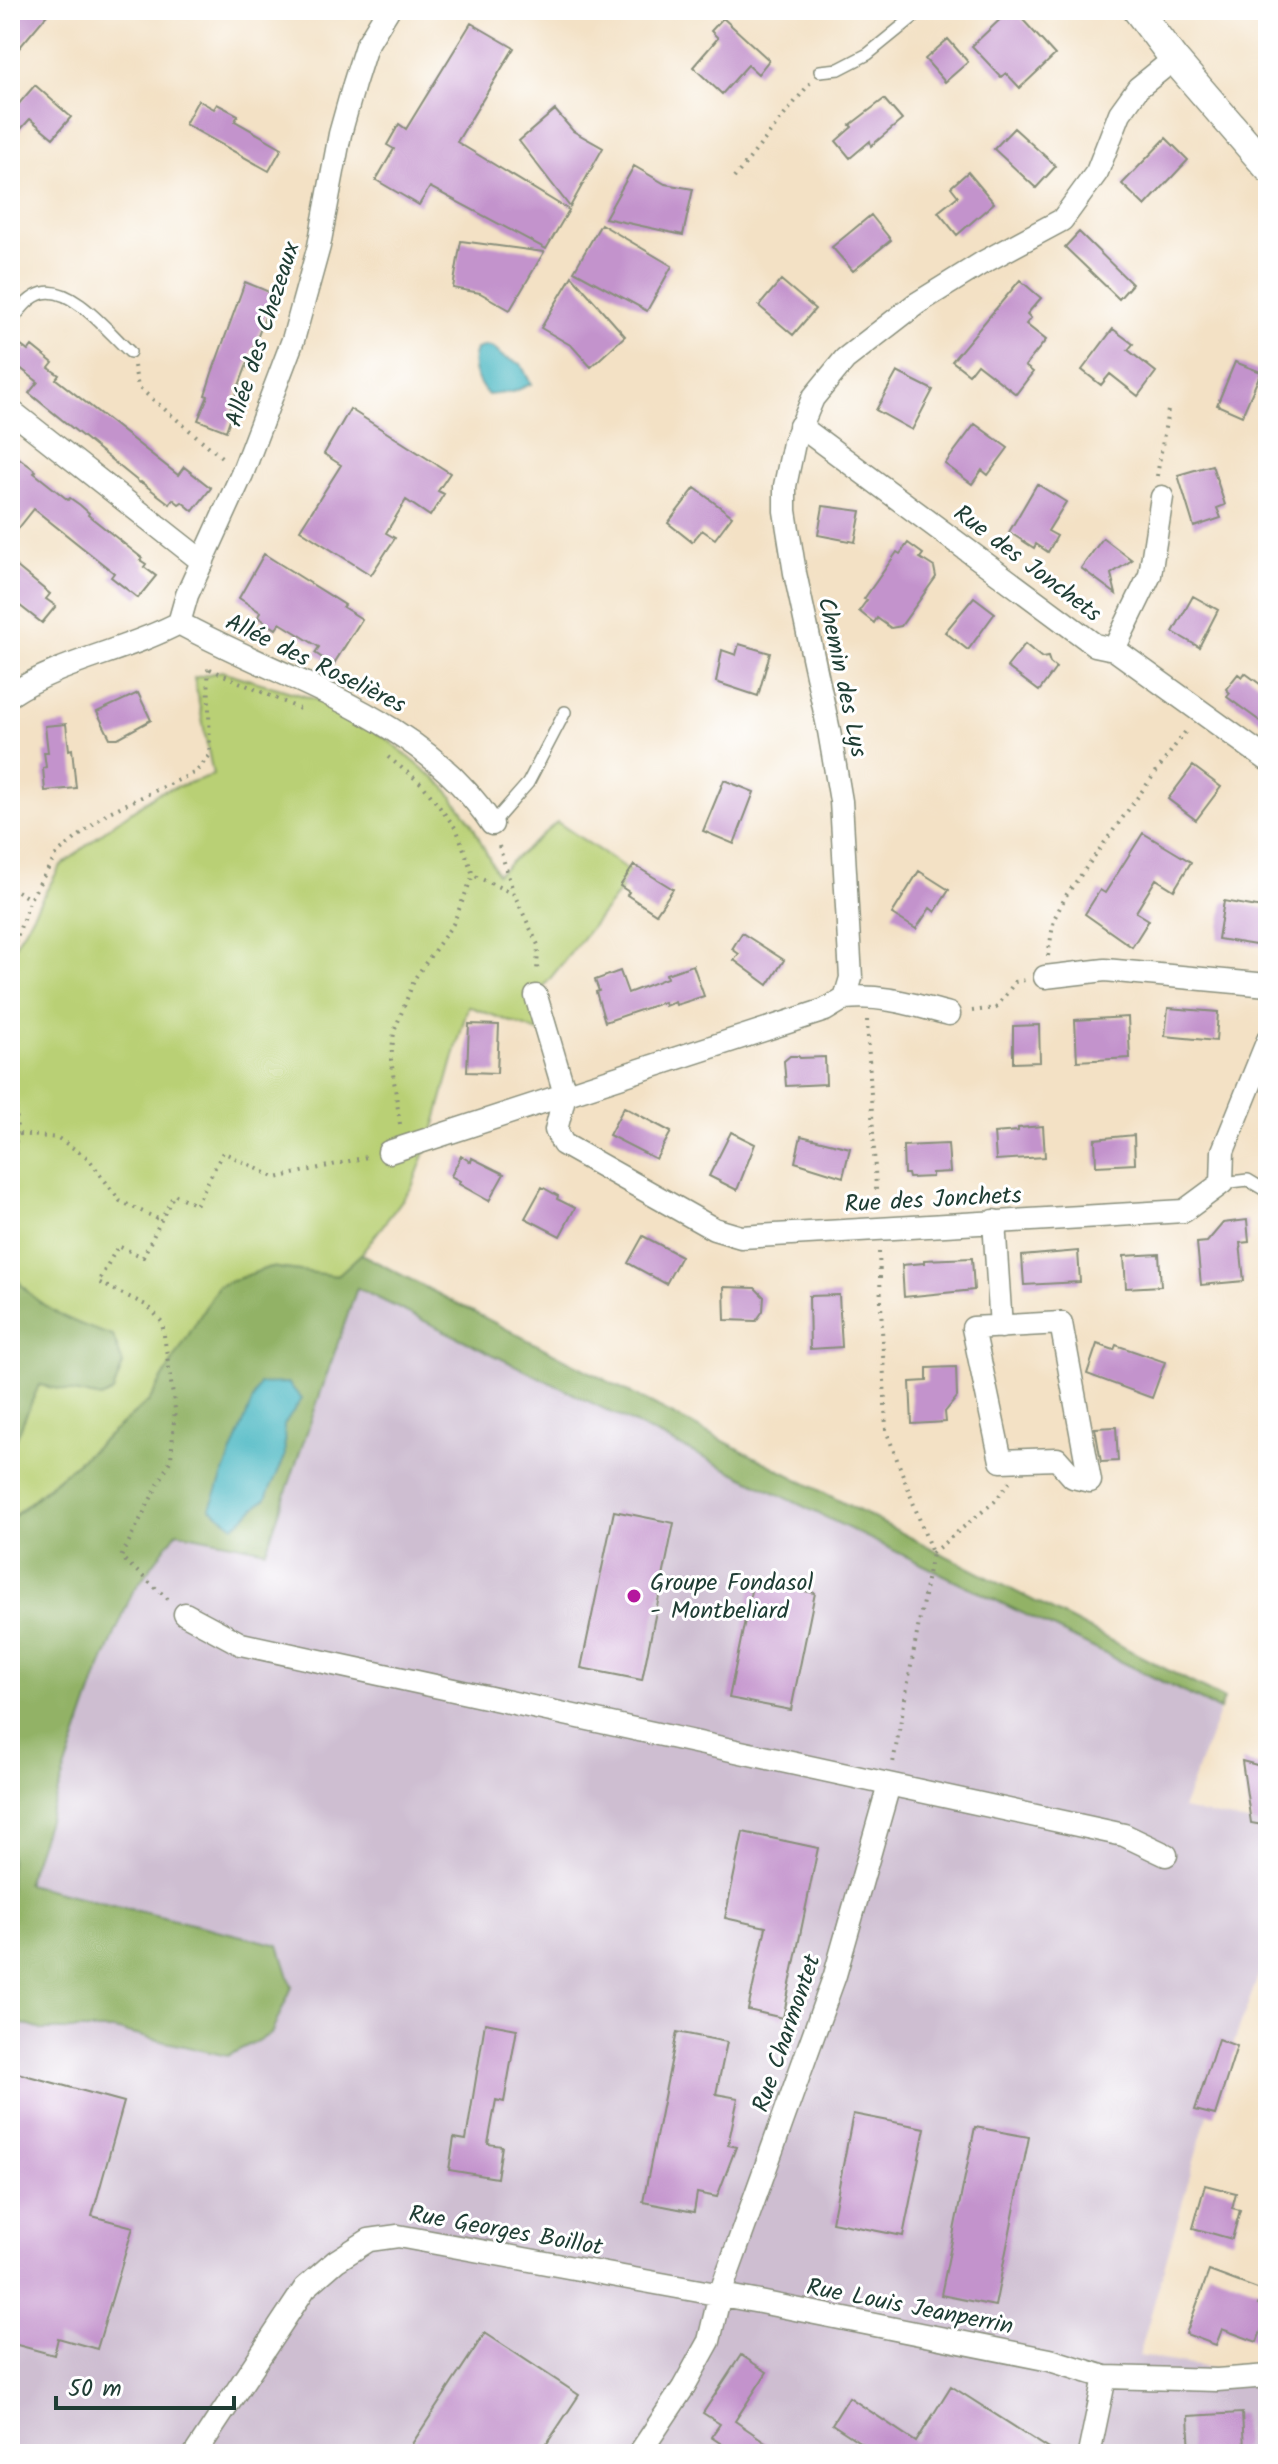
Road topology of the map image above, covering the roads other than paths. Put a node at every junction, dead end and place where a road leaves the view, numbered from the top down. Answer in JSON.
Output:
{"nodes":[{"id":1,"x":388,"y":10,"type":"edge"},
{"id":2,"x":922,"y":10,"type":"edge"},
{"id":3,"x":1137,"y":10,"type":"edge"},
{"id":4,"x":1174,"y":59,"type":"junction"},
{"id":5,"x":820,"y":71,"type":"road end"},
{"id":6,"x":1268,"y":168,"type":"edge"},
{"id":7,"x":10,"y":323,"type":"edge"},
{"id":8,"x":130,"y":352,"type":"road end"},
{"id":9,"x":10,"y":410,"type":"edge"},
{"id":10,"x":800,"y":426,"type":"junction"},
{"id":11,"x":1162,"y":497,"type":"road end"},
{"id":12,"x":203,"y":562,"type":"junction"},
{"id":13,"x":179,"y":623,"type":"junction"},
{"id":14,"x":1114,"y":649,"type":"junction"},
{"id":15,"x":10,"y":695,"type":"edge"},
{"id":16,"x":565,"y":712,"type":"dead end"},
{"id":17,"x":1268,"y":760,"type":"edge"},
{"id":18,"x":492,"y":824,"type":"joint"},
{"id":19,"x":1045,"y":977,"type":"road end"},
{"id":20,"x":1268,"y":985,"type":"edge"},
{"id":21,"x":536,"y":996,"type":"road end"},
{"id":22,"x":856,"y":997,"type":"junction"},
{"id":23,"x":949,"y":1014,"type":"road end"},
{"id":24,"x":1268,"y":1040,"type":"edge"},
{"id":25,"x":565,"y":1094,"type":"junction"},
{"id":26,"x":389,"y":1152,"type":"road end"},
{"id":27,"x":1222,"y":1183,"type":"junction"},
{"id":28,"x":1268,"y":1192,"type":"edge"},
{"id":29,"x":994,"y":1221,"type":"junction"},
{"id":30,"x":1001,"y":1327,"type":"junction"},
{"id":31,"x":185,"y":1614,"type":"road end"},
{"id":32,"x":889,"y":1785,"type":"junction"},
{"id":33,"x":1166,"y":1855,"type":"dead end"},
{"id":34,"x":720,"y":2294,"type":"junction"},
{"id":35,"x":1268,"y":2376,"type":"edge"},
{"id":36,"x":1105,"y":2377,"type":"junction"},
{"id":37,"x":195,"y":2454,"type":"edge"},
{"id":38,"x":639,"y":2454,"type":"edge"},
{"id":39,"x":1089,"y":2454,"type":"edge"}],
"edges":[{"from":1,"to":12,"type":"street","name":"Allée des Chezeaux"},
{"from":2,"to":5,"type":"lane"},
{"from":3,"to":4,"type":"street"},
{"from":4,"to":6,"type":"street"},
{"from":4,"to":10,"type":"street","name":"Chemin des Lys"},
{"from":7,"to":8,"type":"lane"},
{"from":9,"to":12,"type":"street"},
{"from":10,"to":14,"type":"street","name":"Rue des Jonchets"},
{"from":10,"to":22,"type":"street","name":"Chemin des Lys"},
{"from":11,"to":14,"type":"street"},
{"from":12,"to":13,"type":"street","name":"Allée des Chezeaux"},
{"from":13,"to":15,"type":"street"},
{"from":13,"to":18,"type":"street","name":"Allée des Roselières"},
{"from":14,"to":17,"type":"street","name":"Rue des Jonchets"},
{"from":16,"to":18,"type":"lane"},
{"from":19,"to":20,"type":"street"},
{"from":21,"to":25,"type":"street"},
{"from":22,"to":23,"type":"street"},
{"from":22,"to":25,"type":"street"},
{"from":24,"to":27,"type":"street"},
{"from":25,"to":26,"type":"street"},
{"from":25,"to":29,"type":"street","name":"Rue des Jonchets"},
{"from":27,"to":28,"type":"lane"},
{"from":27,"to":29,"type":"street","name":"Rue des Jonchets"},
{"from":29,"to":30,"type":"street"},
{"from":30,"to":30,"type":"street"},
{"from":31,"to":32,"type":"street"},
{"from":32,"to":33,"type":"street"},
{"from":32,"to":34,"type":"street","name":"Rue Charmontet"},
{"from":34,"to":36,"type":"street","name":"Rue Louis Jeanperrin"},
{"from":34,"to":37,"type":"street","name":"Rue Georges Boillot"},
{"from":34,"to":38,"type":"street"},
{"from":35,"to":36,"type":"street","name":"Rue Louis Jeanperrin"},
{"from":36,"to":39,"type":"street"}]}
